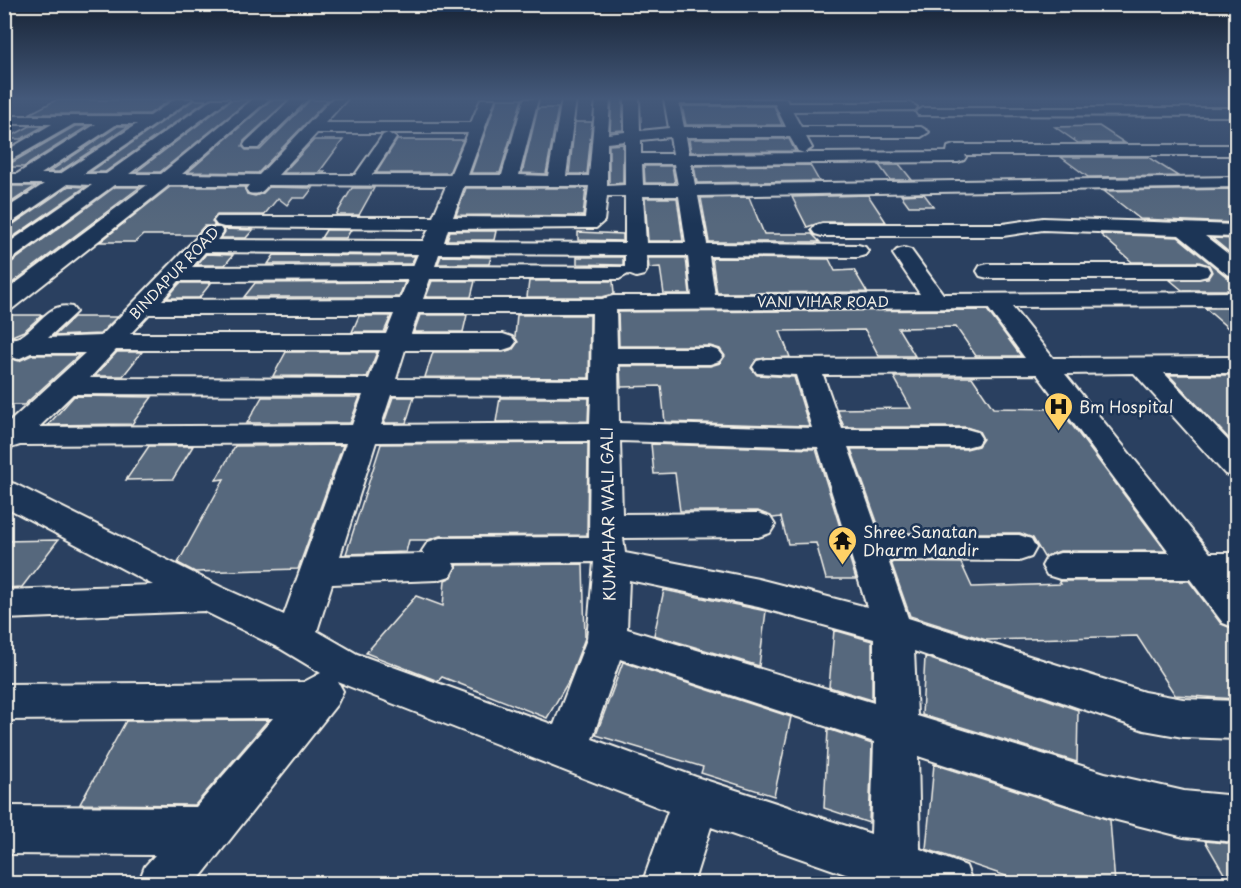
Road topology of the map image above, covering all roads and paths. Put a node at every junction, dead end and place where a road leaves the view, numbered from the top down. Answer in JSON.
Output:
{"nodes":[{"id":1,"x":36,"y":140,"type":"edge"},
{"id":2,"x":80,"y":140,"type":"edge"},
{"id":3,"x":123,"y":140,"type":"edge"},
{"id":4,"x":166,"y":140,"type":"edge"},
{"id":5,"x":211,"y":140,"type":"edge"},
{"id":6,"x":257,"y":140,"type":"edge"},
{"id":7,"x":305,"y":140,"type":"edge"},
{"id":8,"x":386,"y":140,"type":"edge"},
{"id":9,"x":472,"y":140,"type":"edge"},
{"id":10,"x":520,"y":140,"type":"edge"},
{"id":11,"x":562,"y":140,"type":"edge"},
{"id":12,"x":599,"y":140,"type":"edge"},
{"id":13,"x":633,"y":140,"type":"edge"},
{"id":14,"x":678,"y":140,"type":"edge"},
{"id":15,"x":800,"y":140,"type":"edge"},
{"id":16,"x":252,"y":145,"type":"dead end"},
{"id":17,"x":4,"y":147,"type":"edge"},
{"id":18,"x":25,"y":147,"type":"junction"},
{"id":19,"x":1236,"y":158,"type":"edge"},
{"id":20,"x":4,"y":159,"type":"edge"},
{"id":21,"x":633,"y":159,"type":"junction"},
{"id":22,"x":681,"y":159,"type":"junction"},
{"id":23,"x":1116,"y":163,"type":"dead end"},
{"id":24,"x":813,"y":165,"type":"junction"},
{"id":25,"x":937,"y":170,"type":"dead end"},
{"id":26,"x":65,"y":179,"type":"junction"},
{"id":27,"x":113,"y":179,"type":"junction"},
{"id":28,"x":163,"y":180,"type":"junction"},
{"id":29,"x":360,"y":180,"type":"junction"},
{"id":30,"x":457,"y":180,"type":"junction"},
{"id":31,"x":12,"y":181,"type":"edge"},
{"id":32,"x":509,"y":181,"type":"junction"},
{"id":33,"x":556,"y":181,"type":"junction"},
{"id":34,"x":1236,"y":183,"type":"edge"},
{"id":35,"x":826,"y":189,"type":"junction"},
{"id":36,"x":266,"y":190,"type":"junction"},
{"id":37,"x":634,"y":190,"type":"junction"},
{"id":38,"x":687,"y":190,"type":"junction"},
{"id":39,"x":598,"y":191,"type":"junction"},
{"id":40,"x":427,"y":199,"type":"dead end"},
{"id":41,"x":450,"y":199,"type":"junction"},
{"id":42,"x":473,"y":199,"type":"dead end"},
{"id":43,"x":575,"y":200,"type":"dead end"},
{"id":44,"x":4,"y":219,"type":"edge"},
{"id":45,"x":224,"y":221,"type":"junction"},
{"id":46,"x":440,"y":223,"type":"junction"},
{"id":47,"x":801,"y":230,"type":"dead end"},
{"id":48,"x":848,"y":230,"type":"junction"},
{"id":49,"x":1185,"y":230,"type":"junction"},
{"id":50,"x":603,"y":231,"type":"dead end"},
{"id":51,"x":718,"y":231,"type":"dead end"},
{"id":52,"x":1236,"y":231,"type":"edge"},
{"id":53,"x":635,"y":240,"type":"junction"},
{"id":54,"x":696,"y":240,"type":"junction"},
{"id":55,"x":1165,"y":243,"type":"dead end"},
{"id":56,"x":199,"y":246,"type":"junction"},
{"id":57,"x":432,"y":247,"type":"junction"},
{"id":58,"x":858,"y":251,"type":"dead end"},
{"id":59,"x":904,"y":254,"type":"dead end"},
{"id":60,"x":4,"y":256,"type":"edge"},
{"id":61,"x":1236,"y":270,"type":"edge"},
{"id":62,"x":1199,"y":271,"type":"junction"},
{"id":63,"x":172,"y":274,"type":"junction"},
{"id":64,"x":421,"y":274,"type":"junction"},
{"id":65,"x":1003,"y":300,"type":"junction"},
{"id":66,"x":1235,"y":300,"type":"edge"},
{"id":67,"x":936,"y":301,"type":"junction"},
{"id":68,"x":704,"y":302,"type":"junction"},
{"id":69,"x":4,"y":304,"type":"edge"},
{"id":70,"x":409,"y":306,"type":"junction"},
{"id":71,"x":604,"y":306,"type":"junction"},
{"id":72,"x":140,"y":307,"type":"junction"},
{"id":73,"x":64,"y":312,"type":"dead end"},
{"id":74,"x":396,"y":341,"type":"junction"},
{"id":75,"x":503,"y":342,"type":"dead end"},
{"id":76,"x":107,"y":344,"type":"junction"},
{"id":77,"x":14,"y":346,"type":"edge"},
{"id":78,"x":710,"y":356,"type":"dead end"},
{"id":79,"x":4,"y":363,"type":"edge"},
{"id":80,"x":1044,"y":365,"type":"junction"},
{"id":81,"x":1141,"y":365,"type":"junction"},
{"id":82,"x":1236,"y":365,"type":"edge"},
{"id":83,"x":766,"y":367,"type":"dead end"},
{"id":84,"x":807,"y":367,"type":"junction"},
{"id":85,"x":605,"y":372,"type":"junction"},
{"id":86,"x":66,"y":386,"type":"junction"},
{"id":87,"x":380,"y":386,"type":"junction"},
{"id":88,"x":606,"y":432,"type":"junction"},
{"id":89,"x":364,"y":434,"type":"junction"},
{"id":90,"x":830,"y":438,"type":"junction"},
{"id":91,"x":966,"y":438,"type":"dead end"},
{"id":92,"x":9,"y":439,"type":"edge"},
{"id":93,"x":1233,"y":459,"type":"edge"},
{"id":94,"x":4,"y":492,"type":"edge"},
{"id":95,"x":758,"y":525,"type":"dead end"},
{"id":96,"x":608,"y":546,"type":"junction"},
{"id":97,"x":866,"y":547,"type":"junction"},
{"id":98,"x":1019,"y":548,"type":"dead end"},
{"id":99,"x":1060,"y":566,"type":"dead end"},
{"id":100,"x":1199,"y":566,"type":"junction"},
{"id":101,"x":1236,"y":566,"type":"edge"},
{"id":102,"x":317,"y":572,"type":"junction"},
{"id":103,"x":208,"y":597,"type":"junction"},
{"id":104,"x":4,"y":605,"type":"edge"},
{"id":105,"x":1236,"y":613,"type":"edge"},
{"id":106,"x":894,"y":630,"type":"junction"},
{"id":107,"x":295,"y":638,"type":"junction"},
{"id":108,"x":607,"y":639,"type":"junction"},
{"id":109,"x":343,"y":666,"type":"junction"},
{"id":110,"x":314,"y":700,"type":"junction"},
{"id":111,"x":4,"y":702,"type":"edge"},
{"id":112,"x":1236,"y":720,"type":"edge"},
{"id":113,"x":896,"y":730,"type":"junction"},
{"id":114,"x":566,"y":750,"type":"junction"},
{"id":115,"x":696,"y":799,"type":"junction"},
{"id":116,"x":1236,"y":819,"type":"edge"},
{"id":117,"x":4,"y":830,"type":"edge"},
{"id":118,"x":206,"y":831,"type":"junction"},
{"id":119,"x":895,"y":866,"type":"junction"},
{"id":120,"x":163,"y":884,"type":"edge"},
{"id":121,"x":667,"y":884,"type":"edge"},
{"id":122,"x":948,"y":884,"type":"edge"}],
"edges":[{"from":1,"to":18,"type":"street"},
{"from":2,"to":31,"type":"street"},
{"from":3,"to":26,"type":"street"},
{"from":4,"to":27,"type":"street"},
{"from":5,"to":28,"type":"street"},
{"from":6,"to":16,"type":"street"},
{"from":7,"to":36,"type":"street","name":"BINDAPUR ROAD"},
{"from":8,"to":29,"type":"street"},
{"from":9,"to":30,"type":"street"},
{"from":10,"to":32,"type":"street"},
{"from":11,"to":33,"type":"street"},
{"from":12,"to":39,"type":"street"},
{"from":13,"to":21,"type":"street"},
{"from":14,"to":22,"type":"street"},
{"from":15,"to":24,"type":"street"},
{"from":17,"to":18,"type":"street"},
{"from":18,"to":20,"type":"street"},
{"from":19,"to":23,"type":"street"},
{"from":19,"to":24,"type":"street"},
{"from":21,"to":22,"type":"street"},
{"from":21,"to":37,"type":"street"},
{"from":22,"to":24,"type":"street"},
{"from":22,"to":38,"type":"street"},
{"from":24,"to":25,"type":"street"},
{"from":24,"to":35,"type":"street"},
{"from":26,"to":27,"type":"street"},
{"from":26,"to":31,"type":"street"},
{"from":26,"to":44,"type":"street"},
{"from":27,"to":28,"type":"street"},
{"from":27,"to":60,"type":"street"},
{"from":28,"to":36,"type":"street"},
{"from":28,"to":69,"type":"street"},
{"from":29,"to":30,"type":"street"},
{"from":29,"to":36,"type":"street"},
{"from":30,"to":32,"type":"street"},
{"from":30,"to":41,"type":"street"},
{"from":32,"to":33,"type":"street"},
{"from":33,"to":39,"type":"street"},
{"from":34,"to":35,"type":"street"},
{"from":35,"to":38,"type":"street"},
{"from":35,"to":48,"type":"street"},
{"from":36,"to":45,"type":"street","name":"BINDAPUR ROAD"},
{"from":37,"to":38,"type":"street"},
{"from":37,"to":39,"type":"street"},
{"from":37,"to":53,"type":"street"},
{"from":38,"to":54,"type":"street"},
{"from":39,"to":43,"type":"street"},
{"from":39,"to":46,"type":"street"},
{"from":40,"to":41,"type":"street"},
{"from":41,"to":42,"type":"street"},
{"from":41,"to":46,"type":"street"},
{"from":45,"to":46,"type":"street"},
{"from":45,"to":56,"type":"street","name":"BINDAPUR ROAD"},
{"from":46,"to":57,"type":"street"},
{"from":47,"to":48,"type":"street"},
{"from":48,"to":49,"type":"street"},
{"from":49,"to":52,"type":"street"},
{"from":49,"to":61,"type":"street"},
{"from":50,"to":53,"type":"street"},
{"from":51,"to":54,"type":"street"},
{"from":53,"to":54,"type":"street"},
{"from":53,"to":57,"type":"street"},
{"from":53,"to":64,"type":"street"},
{"from":54,"to":58,"type":"street"},
{"from":54,"to":68,"type":"street"},
{"from":55,"to":62,"type":"street"},
{"from":56,"to":57,"type":"street"},
{"from":56,"to":63,"type":"street","name":"BINDAPUR ROAD"},
{"from":57,"to":64,"type":"street"},
{"from":59,"to":67,"type":"street"},
{"from":62,"to":65,"type":"street"},
{"from":62,"to":66,"type":"street"},
{"from":63,"to":64,"type":"street"},
{"from":63,"to":72,"type":"street","name":"BINDAPUR ROAD"},
{"from":64,"to":70,"type":"street"},
{"from":65,"to":66,"type":"street","name":"VANI VIHAR ROAD"},
{"from":65,"to":67,"type":"street","name":"VANI VIHAR ROAD"},
{"from":65,"to":80,"type":"street"},
{"from":67,"to":68,"type":"street","name":"VANI VIHAR ROAD"},
{"from":68,"to":71,"type":"street","name":"VANI VIHAR ROAD"},
{"from":70,"to":71,"type":"street","name":"VANI VIHAR ROAD"},
{"from":70,"to":72,"type":"street","name":"VANI VIHAR ROAD"},
{"from":70,"to":74,"type":"street"},
{"from":71,"to":85,"type":"street","name":"KUMAHAR WALI GALI"},
{"from":72,"to":76,"type":"street","name":"BINDAPUR ROAD"},
{"from":73,"to":77,"type":"street"},
{"from":74,"to":75,"type":"street"},
{"from":74,"to":76,"type":"street"},
{"from":74,"to":87,"type":"street"},
{"from":76,"to":77,"type":"street"},
{"from":76,"to":86,"type":"street","name":"BINDAPUR ROAD"},
{"from":77,"to":79,"type":"street"},
{"from":78,"to":85,"type":"street"},
{"from":80,"to":81,"type":"street"},
{"from":80,"to":84,"type":"street"},
{"from":80,"to":100,"type":"street"},
{"from":81,"to":82,"type":"street"},
{"from":81,"to":93,"type":"street"},
{"from":83,"to":84,"type":"street"},
{"from":84,"to":90,"type":"street"},
{"from":85,"to":87,"type":"street"},
{"from":85,"to":88,"type":"street","name":"KUMAHAR WALI GALI"},
{"from":86,"to":87,"type":"street"},
{"from":86,"to":92,"type":"street","name":"BINDAPUR ROAD"},
{"from":87,"to":89,"type":"street"},
{"from":88,"to":89,"type":"street"},
{"from":88,"to":90,"type":"street"},
{"from":88,"to":96,"type":"street","name":"KUMAHAR WALI GALI"},
{"from":89,"to":92,"type":"street"},
{"from":89,"to":102,"type":"street"},
{"from":90,"to":91,"type":"street"},
{"from":90,"to":97,"type":"street"},
{"from":94,"to":103,"type":"street"},
{"from":95,"to":96,"type":"street"},
{"from":96,"to":102,"type":"street"},
{"from":96,"to":106,"type":"street"},
{"from":96,"to":108,"type":"street","name":"KUMAHAR WALI GALI"},
{"from":97,"to":98,"type":"street"},
{"from":97,"to":106,"type":"street"},
{"from":99,"to":100,"type":"street"},
{"from":100,"to":101,"type":"street"},
{"from":100,"to":105,"type":"street"},
{"from":102,"to":107,"type":"street"},
{"from":103,"to":104,"type":"street"},
{"from":103,"to":107,"type":"street"},
{"from":106,"to":112,"type":"street"},
{"from":106,"to":113,"type":"street"},
{"from":107,"to":109,"type":"street"},
{"from":108,"to":113,"type":"street"},
{"from":108,"to":114,"type":"street","name":"KUMAHAR WALI GALI"},
{"from":109,"to":110,"type":"street"},
{"from":109,"to":114,"type":"street"},
{"from":110,"to":111,"type":"street"},
{"from":110,"to":118,"type":"street"},
{"from":113,"to":116,"type":"street"},
{"from":113,"to":119,"type":"street"},
{"from":114,"to":115,"type":"street"},
{"from":115,"to":119,"type":"street"},
{"from":115,"to":121,"type":"street"},
{"from":117,"to":118,"type":"street"},
{"from":118,"to":120,"type":"street"},
{"from":119,"to":122,"type":"street"}]}
